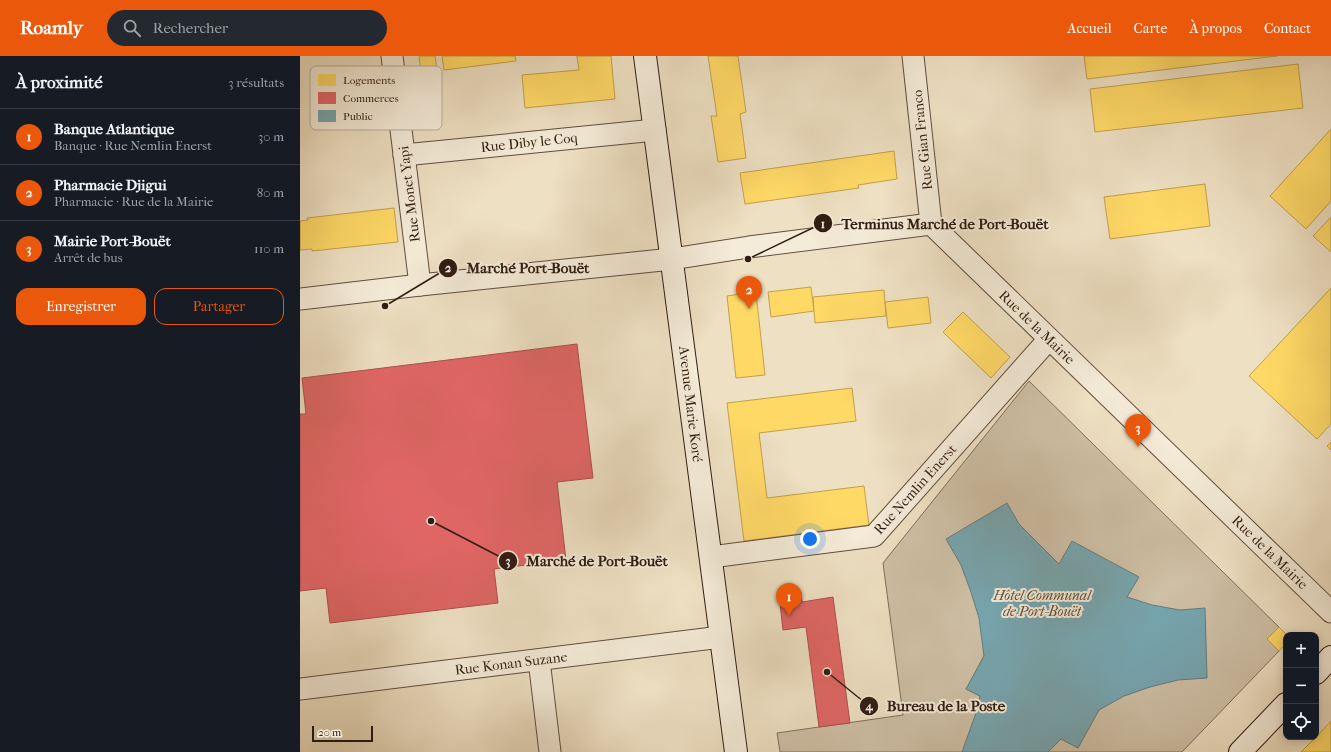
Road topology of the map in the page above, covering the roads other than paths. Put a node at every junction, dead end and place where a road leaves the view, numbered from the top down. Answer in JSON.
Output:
{"nodes":[{"id":1,"x":392,"y":56,"type":"edge"},
{"id":2,"x":645,"y":56,"type":"edge"},
{"id":3,"x":913,"y":56,"type":"edge"},
{"id":4,"x":393,"y":66,"type":"edge"},
{"id":5,"x":401,"y":130,"type":"edge"},
{"id":6,"x":655,"y":130,"type":"junction"},
{"id":7,"x":404,"y":155,"type":"junction"},
{"id":8,"x":931,"y":224,"type":"junction"},
{"id":9,"x":672,"y":259,"type":"junction"},
{"id":10,"x":420,"y":285,"type":"junction"},
{"id":11,"x":300,"y":300,"type":"edge"},
{"id":12,"x":1049,"y":339,"type":"junction"},
{"id":13,"x":711,"y":557,"type":"junction"},
{"id":14,"x":1331,"y":612,"type":"edge"},
{"id":15,"x":721,"y":638,"type":"junction"},
{"id":16,"x":1331,"y":657,"type":"edge"},
{"id":17,"x":539,"y":660,"type":"junction"},
{"id":18,"x":1319,"y":669,"type":"edge"},
{"id":19,"x":300,"y":689,"type":"edge"},
{"id":20,"x":1283,"y":707,"type":"edge"},
{"id":21,"x":550,"y":752,"type":"edge"},
{"id":22,"x":736,"y":752,"type":"edge"},
{"id":23,"x":1240,"y":752,"type":"edge"}],
"edges":[{"from":1,"to":4,"type":"street","name":"Rue Monet Yapi"},
{"from":2,"to":6,"type":"main road","name":"Avenue Marie Koré"},
{"from":3,"to":8,"type":"street","name":"Rue Gian Franco"},
{"from":5,"to":7,"type":"street","name":"Rue Monet Yapi"},
{"from":6,"to":7,"type":"street","name":"Rue Diby le Coq"},
{"from":6,"to":9,"type":"main road","name":"Avenue Marie Koré"},
{"from":7,"to":10,"type":"street","name":"Rue Monet Yapi"},
{"from":8,"to":9,"type":"street"},
{"from":8,"to":12,"type":"street","name":"Rue de la Mairie"},
{"from":9,"to":10,"type":"street"},
{"from":9,"to":13,"type":"main road","name":"Avenue Marie Koré"},
{"from":10,"to":11,"type":"street"},
{"from":12,"to":13,"type":"street","name":"Rue Nemlin Enerst"},
{"from":12,"to":14,"type":"street","name":"Rue de la Mairie"},
{"from":13,"to":15,"type":"main road","name":"Avenue Marie Koré"},
{"from":15,"to":17,"type":"street","name":"Rue Konan Suzane"},
{"from":15,"to":22,"type":"main road","name":"Avenue Marie Koré"},
{"from":16,"to":18,"type":"main road"},
{"from":17,"to":19,"type":"street","name":"Rue Konan Suzane"},
{"from":17,"to":21,"type":"street"},
{"from":20,"to":23,"type":"main road"}]}
